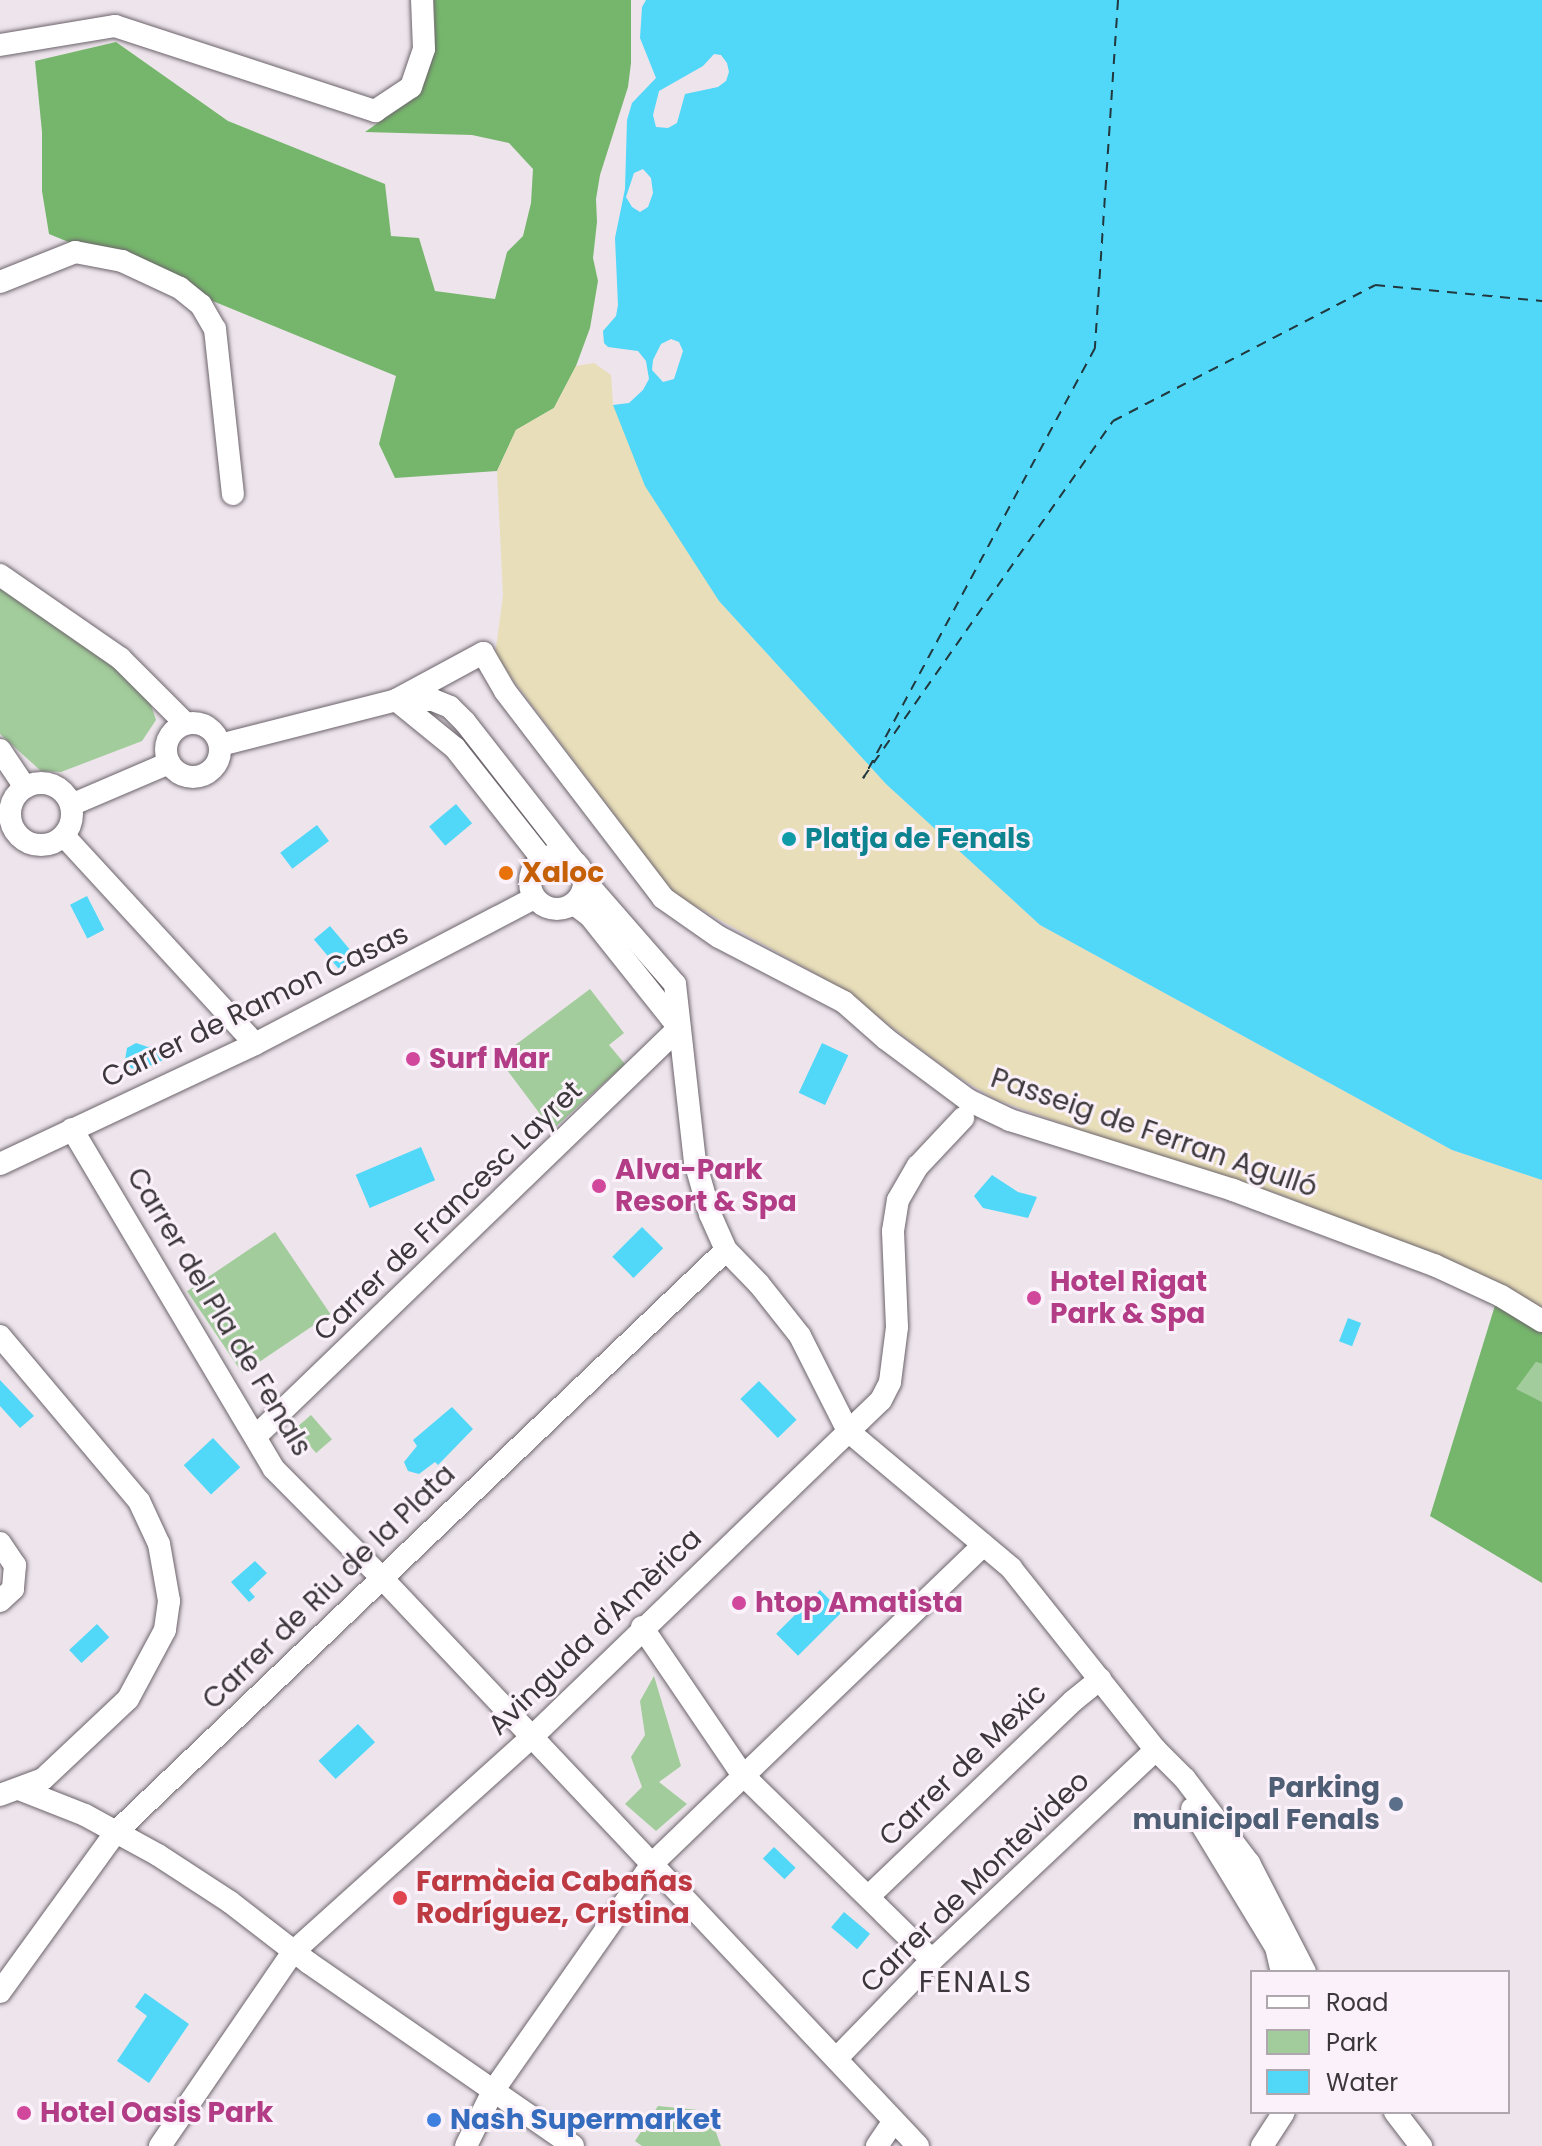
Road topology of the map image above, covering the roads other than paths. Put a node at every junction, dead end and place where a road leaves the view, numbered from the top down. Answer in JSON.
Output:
{"nodes":[{"id":1,"x":422,"y":0,"type":"edge"},
{"id":2,"x":0,"y":45,"type":"edge"},
{"id":3,"x":0,"y":282,"type":"edge"},
{"id":4,"x":233,"y":494,"type":"dead end"},
{"id":5,"x":0,"y":575,"type":"edge"},
{"id":6,"x":396,"y":700,"type":"junction"},
{"id":7,"x":186,"y":724,"type":"junction"},
{"id":8,"x":220,"y":745,"type":"junction"},
{"id":9,"x":0,"y":750,"type":"edge"},
{"id":10,"x":169,"y":763,"type":"junction"},
{"id":11,"x":25,"y":787,"type":"junction"},
{"id":12,"x":71,"y":805,"type":"junction"},
{"id":13,"x":6,"y":826,"type":"edge"},
{"id":14,"x":64,"y":836,"type":"junction"},
{"id":15,"x":572,"y":859,"type":"junction"},
{"id":16,"x":543,"y":860,"type":"junction"},
{"id":17,"x":585,"y":881,"type":"junction"},
{"id":18,"x":534,"y":898,"type":"junction"},
{"id":19,"x":574,"y":904,"type":"junction"},
{"id":20,"x":679,"y":1028,"type":"junction"},
{"id":21,"x":255,"y":1044,"type":"junction"},
{"id":22,"x":963,"y":1118,"type":"dead end"},
{"id":23,"x":72,"y":1129,"type":"junction"},
{"id":24,"x":0,"y":1164,"type":"edge"},
{"id":25,"x":726,"y":1250,"type":"junction"},
{"id":26,"x":1542,"y":1321,"type":"edge"},
{"id":27,"x":0,"y":1336,"type":"edge"},
{"id":28,"x":848,"y":1431,"type":"junction"},
{"id":29,"x":256,"y":1436,"type":"junction"},
{"id":30,"x":0,"y":1543,"type":"edge"},
{"id":31,"x":983,"y":1545,"type":"junction"},
{"id":32,"x":382,"y":1578,"type":"junction"},
{"id":33,"x":0,"y":1601,"type":"edge"},
{"id":34,"x":642,"y":1627,"type":"junction"},
{"id":35,"x":1100,"y":1679,"type":"junction"},
{"id":36,"x":532,"y":1737,"type":"junction"},
{"id":37,"x":1156,"y":1750,"type":"junction"},
{"id":38,"x":742,"y":1774,"type":"junction"},
{"id":39,"x":10,"y":1792,"type":"edge"},
{"id":40,"x":116,"y":1832,"type":"junction"},
{"id":41,"x":652,"y":1864,"type":"junction"},
{"id":42,"x":869,"y":1896,"type":"junction"},
{"id":43,"x":293,"y":1952,"type":"junction"},
{"id":44,"x":932,"y":1960,"type":"junction"},
{"id":45,"x":1282,"y":1970,"type":"edge"},
{"id":46,"x":1304,"y":1970,"type":"edge"},
{"id":47,"x":0,"y":1992,"type":"edge"},
{"id":48,"x":836,"y":2059,"type":"junction"},
{"id":49,"x":493,"y":2091,"type":"junction"},
{"id":50,"x":1283,"y":2114,"type":"edge"},
{"id":51,"x":1397,"y":2114,"type":"edge"},
{"id":52,"x":894,"y":2121,"type":"junction"},
{"id":53,"x":160,"y":2146,"type":"edge"},
{"id":54,"x":466,"y":2146,"type":"edge"},
{"id":55,"x":573,"y":2146,"type":"edge"},
{"id":56,"x":877,"y":2146,"type":"edge"},
{"id":57,"x":918,"y":2146,"type":"edge"},
{"id":58,"x":1262,"y":2146,"type":"edge"},
{"id":59,"x":1421,"y":2146,"type":"edge"}],
"edges":[{"from":1,"to":2,"type":"street"},
{"from":3,"to":4,"type":"street"},
{"from":5,"to":7,"type":"street"},
{"from":6,"to":8,"type":"street"},
{"from":6,"to":15,"type":"street"},
{"from":6,"to":16,"type":"street"},
{"from":6,"to":26,"type":"street","name":"Passeig de Ferran Agulló"},
{"from":7,"to":8,"type":"street"},
{"from":7,"to":10,"type":"street"},
{"from":8,"to":10,"type":"street"},
{"from":9,"to":11,"type":"street"},
{"from":10,"to":12,"type":"street"},
{"from":11,"to":12,"type":"street"},
{"from":11,"to":13,"type":"street"},
{"from":12,"to":14,"type":"street"},
{"from":13,"to":14,"type":"street"},
{"from":14,"to":21,"type":"street"},
{"from":15,"to":16,"type":"street"},
{"from":15,"to":17,"type":"street"},
{"from":16,"to":18,"type":"street"},
{"from":17,"to":19,"type":"street"},
{"from":17,"to":20,"type":"street"},
{"from":18,"to":19,"type":"street"},
{"from":18,"to":21,"type":"street","name":"Carrer de Ramon Casas"},
{"from":19,"to":20,"type":"street"},
{"from":20,"to":25,"type":"street"},
{"from":20,"to":29,"type":"street","name":"Carrer de Francesc Layret"},
{"from":21,"to":23,"type":"street","name":"Carrer de Ramon Casas"},
{"from":22,"to":28,"type":"street","name":"Avinguda d'Amèrica"},
{"from":23,"to":24,"type":"street","name":"Carrer de Ramon Casas"},
{"from":23,"to":29,"type":"street","name":"Carrer del Pla de Fenals"},
{"from":25,"to":28,"type":"street"},
{"from":25,"to":32,"type":"street","name":"Carrer de Riu de la Plata"},
{"from":27,"to":39,"type":"street"},
{"from":28,"to":31,"type":"street"},
{"from":28,"to":34,"type":"street","name":"Avinguda d'Amèrica"},
{"from":29,"to":32,"type":"street","name":"Carrer del Pla de Fenals"},
{"from":30,"to":33,"type":"street"},
{"from":31,"to":35,"type":"street"},
{"from":31,"to":38,"type":"street"},
{"from":32,"to":36,"type":"street","name":"Carrer del Pla de Fenals"},
{"from":32,"to":40,"type":"street","name":"Carrer de Riu de la Plata"},
{"from":34,"to":36,"type":"street","name":"Avinguda d'Amèrica"},
{"from":34,"to":38,"type":"street"},
{"from":35,"to":37,"type":"street"},
{"from":35,"to":42,"type":"street","name":"Carrer de Mexic"},
{"from":36,"to":41,"type":"street","name":"Carrer del Pla de Fenals"},
{"from":36,"to":43,"type":"street","name":"Avinguda d'Amèrica"},
{"from":37,"to":44,"type":"street","name":"Carrer de Montevideo"},
{"from":37,"to":45,"type":"street"},
{"from":37,"to":46,"type":"street"},
{"from":38,"to":41,"type":"street"},
{"from":38,"to":42,"type":"street"},
{"from":39,"to":40,"type":"street"},
{"from":40,"to":43,"type":"street"},
{"from":40,"to":47,"type":"street","name":"Carrer de Riu de la Plata"},
{"from":41,"to":48,"type":"street","name":"Carrer del Pla de Fenals"},
{"from":41,"to":49,"type":"street"},
{"from":42,"to":44,"type":"street"},
{"from":43,"to":49,"type":"street"},
{"from":43,"to":53,"type":"street","name":"Avinguda d'Amèrica"},
{"from":44,"to":48,"type":"street","name":"Carrer de Montevideo"},
{"from":48,"to":52,"type":"street","name":"Carrer del Pla de Fenals"},
{"from":49,"to":54,"type":"street"},
{"from":49,"to":55,"type":"street"},
{"from":50,"to":58,"type":"street"},
{"from":51,"to":59,"type":"street"},
{"from":52,"to":56,"type":"street"},
{"from":52,"to":57,"type":"street","name":"Carrer del Pla de Fenals"}]}
